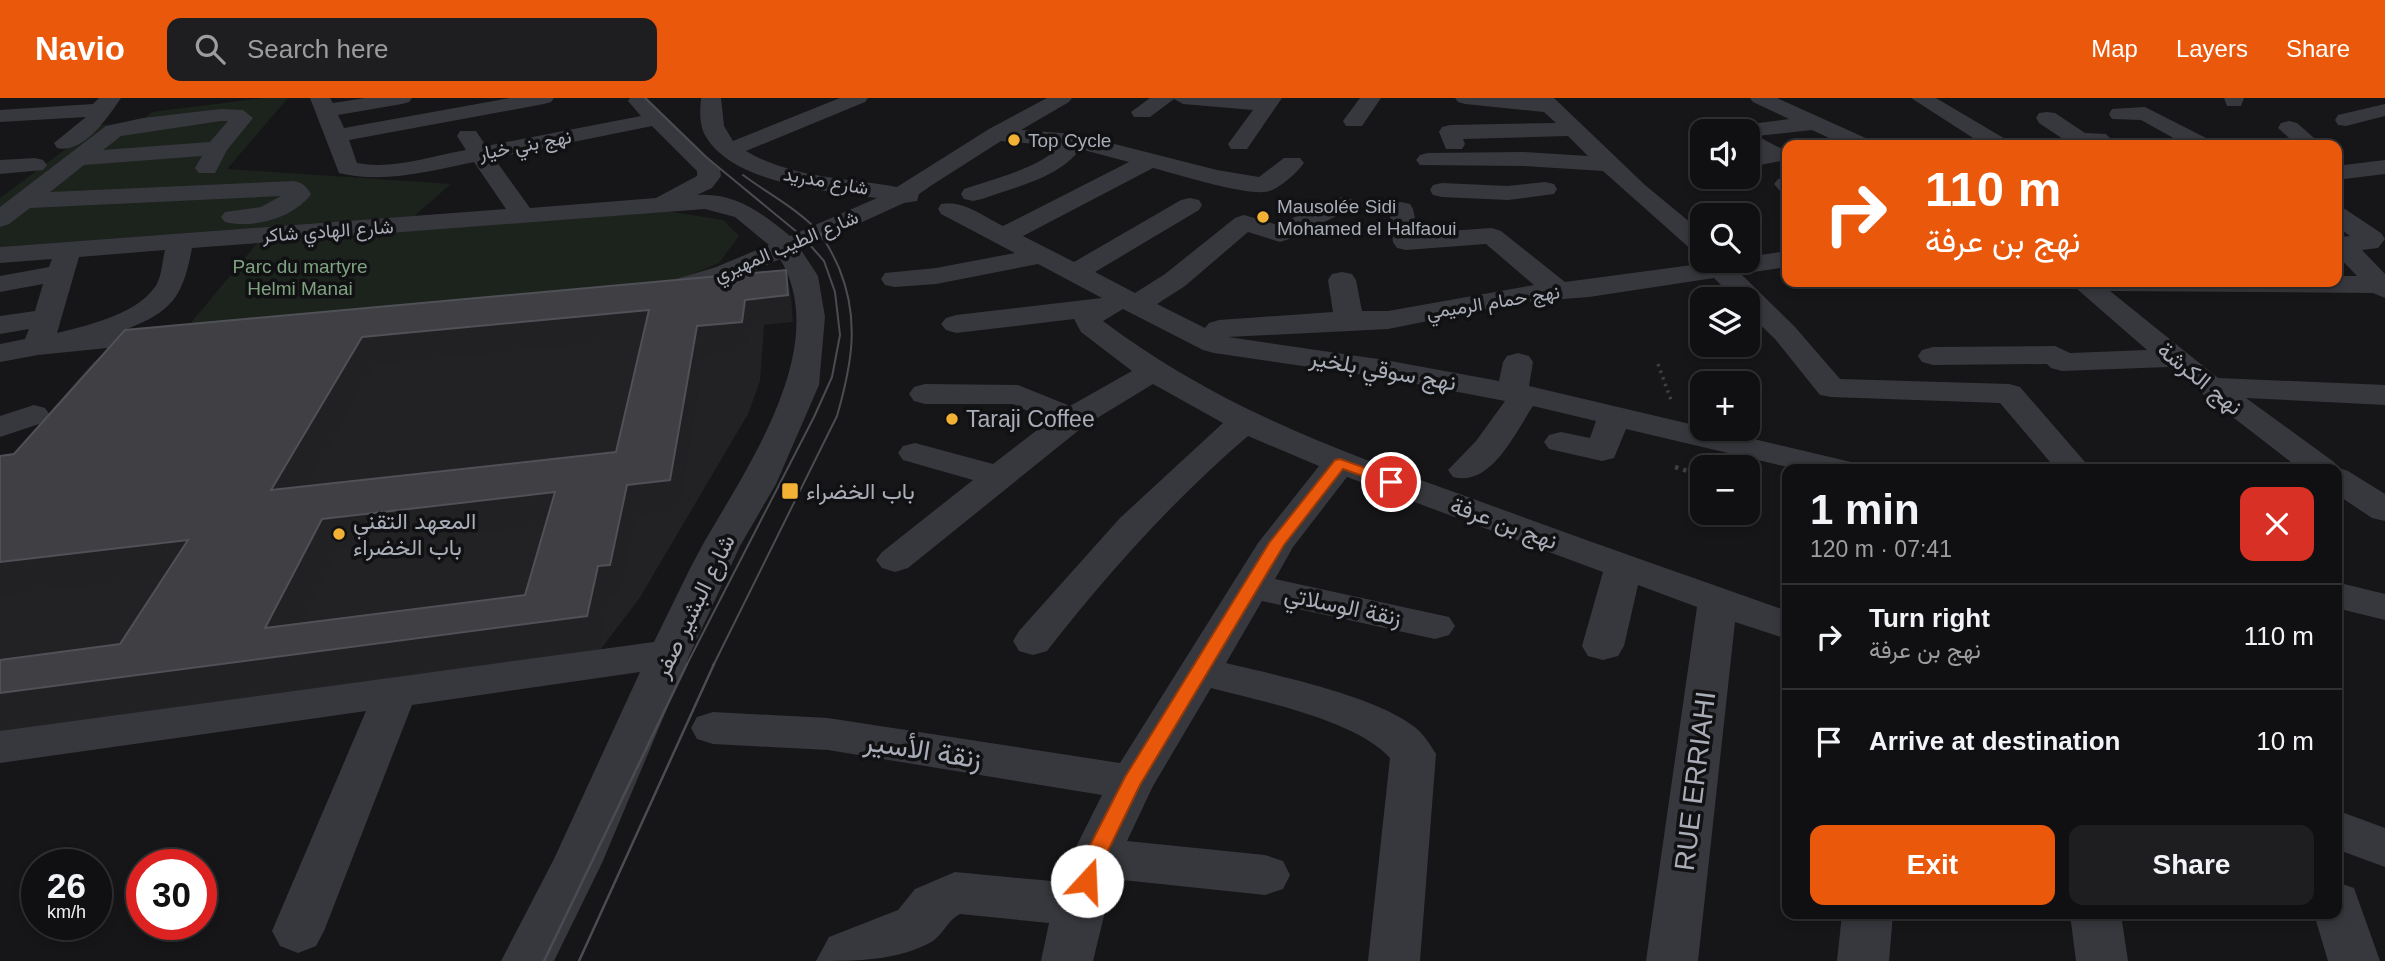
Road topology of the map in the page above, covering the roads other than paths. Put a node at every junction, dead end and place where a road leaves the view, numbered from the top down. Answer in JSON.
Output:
{"nodes":[{"id":1,"x":402,"y":98,"type":"edge"},
{"id":2,"x":544,"y":98,"type":"edge"},
{"id":3,"x":635,"y":98,"type":"edge"},
{"id":4,"x":711,"y":98,"type":"edge"},
{"id":5,"x":859,"y":98,"type":"edge"},
{"id":6,"x":1062,"y":98,"type":"edge"},
{"id":7,"x":1164,"y":98,"type":"edge"},
{"id":8,"x":1183,"y":98,"type":"edge"},
{"id":9,"x":1371,"y":98,"type":"edge"},
{"id":10,"x":1465,"y":98,"type":"edge"},
{"id":11,"x":1760,"y":98,"type":"edge"},
{"id":12,"x":1921,"y":98,"type":"edge"},
{"id":13,"x":1270,"y":102,"type":"edge"},
{"id":14,"x":1546,"y":102,"type":"edge"},
{"id":15,"x":105,"y":104,"type":"edge"},
{"id":16,"x":323,"y":105,"type":"edge"},
{"id":17,"x":447,"y":106,"type":"edge"},
{"id":18,"x":2385,"y":110,"type":"edge"},
{"id":19,"x":1142,"y":112,"type":"dead end"},
{"id":20,"x":2120,"y":114,"type":"dead end"},
{"id":21,"x":0,"y":116,"type":"edge"},
{"id":22,"x":2047,"y":118,"type":"dead end"},
{"id":23,"x":656,"y":119,"type":"junction"},
{"id":24,"x":2346,"y":120,"type":"dead end"},
{"id":25,"x":1354,"y":121,"type":"dead end"},
{"id":26,"x":1817,"y":122,"type":"junction"},
{"id":27,"x":2289,"y":128,"type":"dead end"},
{"id":28,"x":1573,"y":129,"type":"junction"},
{"id":29,"x":1760,"y":129,"type":"edge"},
{"id":30,"x":997,"y":134,"type":"junction"},
{"id":31,"x":337,"y":136,"type":"junction"},
{"id":32,"x":1853,"y":140,"type":"edge"},
{"id":33,"x":1991,"y":140,"type":"edge"},
{"id":34,"x":2080,"y":140,"type":"edge"},
{"id":35,"x":2080,"y":140,"type":"edge"},
{"id":36,"x":2099,"y":140,"type":"edge"},
{"id":37,"x":2193,"y":140,"type":"edge"},
{"id":38,"x":2305,"y":140,"type":"edge"},
{"id":39,"x":1074,"y":141,"type":"junction"},
{"id":40,"x":1454,"y":144,"type":"dead end"},
{"id":41,"x":1238,"y":145,"type":"dead end"},
{"id":42,"x":1760,"y":146,"type":"edge"},
{"id":43,"x":730,"y":150,"type":"junction"},
{"id":44,"x":480,"y":153,"type":"junction"},
{"id":45,"x":212,"y":158,"type":"junction"},
{"id":46,"x":1760,"y":158,"type":"edge"},
{"id":47,"x":78,"y":159,"type":"junction"},
{"id":48,"x":1153,"y":159,"type":"junction"},
{"id":49,"x":1524,"y":159,"type":"junction"},
{"id":50,"x":1428,"y":160,"type":"dead end"},
{"id":51,"x":1563,"y":162,"type":"junction"},
{"id":52,"x":1292,"y":163,"type":"dead end"},
{"id":53,"x":1610,"y":164,"type":"junction"},
{"id":54,"x":0,"y":167,"type":"edge"},
{"id":55,"x":2385,"y":167,"type":"edge"},
{"id":56,"x":45,"y":170,"type":"junction"},
{"id":57,"x":2342,"y":170,"type":"edge"},
{"id":58,"x":778,"y":174,"type":"junction"},
{"id":59,"x":1581,"y":181,"type":"dead end"},
{"id":60,"x":916,"y":186,"type":"junction"},
{"id":61,"x":1442,"y":190,"type":"dead end"},
{"id":62,"x":222,"y":191,"type":"junction"},
{"id":63,"x":973,"y":194,"type":"dead end"},
{"id":64,"x":11,"y":196,"type":"edge"},
{"id":65,"x":656,"y":204,"type":"junction"},
{"id":66,"x":1342,"y":204,"type":"dead end"},
{"id":67,"x":1189,"y":205,"type":"dead end"},
{"id":68,"x":1401,"y":209,"type":"dead end"},
{"id":69,"x":523,"y":216,"type":"junction"},
{"id":70,"x":2342,"y":218,"type":"edge"},
{"id":71,"x":1004,"y":236,"type":"junction"},
{"id":72,"x":1690,"y":236,"type":"edge"},
{"id":73,"x":802,"y":238,"type":"junction"},
{"id":74,"x":4,"y":239,"type":"edge"},
{"id":75,"x":180,"y":243,"type":"junction"},
{"id":76,"x":2342,"y":244,"type":"edge"},
{"id":77,"x":2342,"y":245,"type":"edge"},
{"id":78,"x":1040,"y":256,"type":"junction"},
{"id":79,"x":1782,"y":259,"type":"edge"},
{"id":80,"x":1760,"y":260,"type":"edge"},
{"id":81,"x":64,"y":262,"type":"junction"},
{"id":82,"x":1690,"y":267,"type":"edge"},
{"id":83,"x":1074,"y":273,"type":"junction"},
{"id":84,"x":1729,"y":273,"type":"edge"},
{"id":85,"x":895,"y":279,"type":"dead end"},
{"id":86,"x":1342,"y":280,"type":"dead end"},
{"id":87,"x":0,"y":284,"type":"edge"},
{"id":88,"x":2342,"y":286,"type":"edge"},
{"id":89,"x":2089,"y":287,"type":"edge"},
{"id":90,"x":2383,"y":287,"type":"edge"},
{"id":91,"x":1558,"y":291,"type":"junction"},
{"id":92,"x":640,"y":294,"type":"edge"},
{"id":93,"x":1121,"y":303,"type":"junction"},
{"id":94,"x":47,"y":318,"type":"junction"},
{"id":95,"x":1349,"y":320,"type":"junction"},
{"id":96,"x":956,"y":324,"type":"dead end"},
{"id":97,"x":0,"y":326,"type":"edge"},
{"id":98,"x":189,"y":333,"type":"edge"},
{"id":99,"x":1786,"y":333,"type":"junction"},
{"id":100,"x":1760,"y":336,"type":"edge"},
{"id":101,"x":1207,"y":340,"type":"junction"},
{"id":102,"x":38,"y":346,"type":"junction"},
{"id":103,"x":0,"y":353,"type":"edge"},
{"id":104,"x":1933,"y":356,"type":"dead end"},
{"id":105,"x":2173,"y":358,"type":"junction"},
{"id":106,"x":1518,"y":362,"type":"dead end"},
{"id":107,"x":1157,"y":374,"type":"junction"},
{"id":108,"x":2210,"y":387,"type":"junction"},
{"id":109,"x":925,"y":394,"type":"dead end"},
{"id":110,"x":1519,"y":394,"type":"junction"},
{"id":111,"x":2385,"y":395,"type":"edge"},
{"id":112,"x":34,"y":415,"type":"dead end"},
{"id":113,"x":1614,"y":415,"type":"junction"},
{"id":114,"x":1072,"y":419,"type":"junction"},
{"id":115,"x":1244,"y":422,"type":"junction"},
{"id":116,"x":0,"y":428,"type":"edge"},
{"id":117,"x":1561,"y":442,"type":"dead end"},
{"id":118,"x":915,"y":453,"type":"dead end"},
{"id":119,"x":1340,"y":463,"type":"junction"},
{"id":120,"x":1818,"y":464,"type":"edge"},
{"id":121,"x":2070,"y":464,"type":"edge"},
{"id":122,"x":2315,"y":464,"type":"edge"},
{"id":123,"x":1465,"y":470,"type":"dead end"},
{"id":124,"x":1000,"y":477,"type":"junction"},
{"id":125,"x":2342,"y":482,"type":"edge"},
{"id":126,"x":2385,"y":510,"type":"edge"},
{"id":127,"x":895,"y":560,"type":"dead end"},
{"id":128,"x":1623,"y":567,"type":"junction"},
{"id":129,"x":1251,"y":586,"type":"junction"},
{"id":130,"x":2342,"y":597,"type":"edge"},
{"id":131,"x":1718,"y":601,"type":"junction"},
{"id":132,"x":2385,"y":607,"type":"edge"},
{"id":133,"x":1782,"y":624,"type":"edge"},
{"id":134,"x":1435,"y":626,"type":"dead end"},
{"id":135,"x":1033,"y":641,"type":"dead end"},
{"id":136,"x":1603,"y":646,"type":"dead end"},
{"id":137,"x":669,"y":654,"type":"junction"},
{"id":138,"x":1198,"y":670,"type":"junction"},
{"id":139,"x":396,"y":692,"type":"junction"},
{"id":140,"x":713,"y":728,"type":"dead end"},
{"id":141,"x":0,"y":747,"type":"edge"},
{"id":142,"x":1132,"y":782,"type":"junction"},
{"id":143,"x":2342,"y":831,"type":"edge"},
{"id":144,"x":2385,"y":848,"type":"edge"},
{"id":145,"x":1095,"y":857,"type":"junction"},
{"id":146,"x":1265,"y":875,"type":"dead end"},
{"id":147,"x":1079,"y":905,"type":"junction"},
{"id":148,"x":1867,"y":919,"type":"edge"},
{"id":149,"x":2097,"y":919,"type":"edge"},
{"id":150,"x":2341,"y":919,"type":"edge"},
{"id":151,"x":298,"y":931,"type":"dead end"},
{"id":152,"x":527,"y":961,"type":"edge"},
{"id":153,"x":842,"y":961,"type":"edge"},
{"id":154,"x":1067,"y":961,"type":"edge"},
{"id":155,"x":1394,"y":961,"type":"edge"},
{"id":156,"x":1672,"y":961,"type":"edge"},
{"id":157,"x":1863,"y":961,"type":"edge"},
{"id":158,"x":2102,"y":961,"type":"edge"},
{"id":159,"x":2354,"y":961,"type":"edge"}],
"edges":[{"from":1,"to":16,"type":"street"},
{"from":2,"to":17,"type":"street"},
{"from":3,"to":23,"type":"street"},
{"from":4,"to":43,"type":"street"},
{"from":5,"to":43,"type":"street"},
{"from":6,"to":30,"type":"street","name":"شارع الطيب المهيري"},
{"from":7,"to":19,"type":"street"},
{"from":8,"to":13,"type":"street"},
{"from":9,"to":25,"type":"street"},
{"from":10,"to":14,"type":"street"},
{"from":11,"to":26,"type":"street"},
{"from":12,"to":33,"type":"street"},
{"from":13,"to":41,"type":"street"},
{"from":14,"to":28,"type":"street"},
{"from":15,"to":21,"type":"street"},
{"from":15,"to":56,"type":"street"},
{"from":16,"to":31,"type":"street"},
{"from":17,"to":31,"type":"street"},
{"from":17,"to":44,"type":"street"},
{"from":18,"to":24,"type":"street"},
{"from":20,"to":37,"type":"street"},
{"from":22,"to":35,"type":"street"},
{"from":23,"to":44,"type":"street","name":"نهج بني خيار"},
{"from":23,"to":65,"type":"street"},
{"from":26,"to":29,"type":"street"},
{"from":26,"to":32,"type":"street"},
{"from":27,"to":38,"type":"street"},
{"from":28,"to":40,"type":"street"},
{"from":28,"to":53,"type":"street"},
{"from":30,"to":39,"type":"street"},
{"from":30,"to":60,"type":"street","name":"شارع الطيب المهيري"},
{"from":31,"to":44,"type":"street","name":"نهج بني خيار"},
{"from":34,"to":36,"type":"street"},
{"from":39,"to":48,"type":"street"},
{"from":39,"to":63,"type":"street"},
{"from":42,"to":46,"type":"street"},
{"from":43,"to":58,"type":"street","name":"شارع مدريد"},
{"from":44,"to":69,"type":"street"},
{"from":45,"to":47,"type":"street"},
{"from":45,"to":47,"type":"street"},
{"from":45,"to":56,"type":"street"},
{"from":45,"to":62,"type":"street"},
{"from":47,"to":56,"type":"street"},
{"from":48,"to":52,"type":"street"},
{"from":48,"to":71,"type":"street"},
{"from":49,"to":50,"type":"street"},
{"from":49,"to":51,"type":"street"},
{"from":49,"to":61,"type":"street"},
{"from":51,"to":53,"type":"street"},
{"from":51,"to":59,"type":"street"},
{"from":53,"to":72,"type":"street"},
{"from":54,"to":56,"type":"street"},
{"from":55,"to":57,"type":"street"},
{"from":56,"to":64,"type":"street"},
{"from":58,"to":60,"type":"street","name":"شارع مدريد"},
{"from":58,"to":73,"type":"street"},
{"from":60,"to":71,"type":"street","name":"نهج سوقي بلخير"},
{"from":60,"to":73,"type":"street","name":"شارع الطيب المهيري"},
{"from":62,"to":64,"type":"street"},
{"from":62,"to":74,"type":"street"},
{"from":64,"to":74,"type":"street"},
{"from":65,"to":69,"type":"street","name":"شارع الهادي شاكر"},
{"from":65,"to":73,"type":"street","name":"شارع البشير صفر"},
{"from":66,"to":93,"type":"street"},
{"from":67,"to":83,"type":"street"},
{"from":68,"to":91,"type":"street"},
{"from":69,"to":75,"type":"street","name":"شارع الهادي شاكر"},
{"from":70,"to":76,"type":"street"},
{"from":71,"to":78,"type":"street","name":"نهج سوقي بلخير"},
{"from":73,"to":92,"type":"street","name":"شارع الطيب المهيري"},
{"from":73,"to":137,"type":"street","name":"شارع البشير صفر"},
{"from":74,"to":81,"type":"street","name":"شارع الهادي شاكر"},
{"from":75,"to":81,"type":"street","name":"شارع الهادي شاكر"},
{"from":75,"to":102,"type":"street"},
{"from":77,"to":90,"type":"street"},
{"from":78,"to":83,"type":"street","name":"نهج سوقي بلخير"},
{"from":78,"to":85,"type":"street"},
{"from":79,"to":80,"type":"street","name":"نهج حمام الرميمي"},
{"from":81,"to":87,"type":"street"},
{"from":81,"to":94,"type":"street"},
{"from":82,"to":91,"type":"street","name":"نهج حمام الرميمي"},
{"from":83,"to":93,"type":"street","name":"نهج سوقي بلخير"},
{"from":84,"to":99,"type":"street"},
{"from":86,"to":95,"type":"street"},
{"from":88,"to":90,"type":"street"},
{"from":89,"to":105,"type":"street","name":"نهج الكرشة"},
{"from":91,"to":95,"type":"street","name":"نهج حمام الرميمي"},
{"from":93,"to":96,"type":"street"},
{"from":93,"to":101,"type":"street","name":"نهج سوقي بلخير"},
{"from":93,"to":107,"type":"street","name":"نهج بن عرفة"},
{"from":94,"to":97,"type":"street"},
{"from":94,"to":102,"type":"street"},
{"from":95,"to":101,"type":"street","name":"نهج حمام الرميمي"},
{"from":98,"to":102,"type":"street"},
{"from":99,"to":100,"type":"street"},
{"from":99,"to":121,"type":"street"},
{"from":101,"to":107,"type":"street"},
{"from":101,"to":110,"type":"street","name":"نهج سوقي بلخير"},
{"from":102,"to":103,"type":"street"},
{"from":104,"to":105,"type":"street"},
{"from":105,"to":108,"type":"street","name":"نهج الكرشة"},
{"from":106,"to":110,"type":"street"},
{"from":107,"to":114,"type":"street"},
{"from":107,"to":115,"type":"street","name":"نهج بن عرفة"},
{"from":108,"to":111,"type":"street"},
{"from":108,"to":122,"type":"street","name":"نهج الكرشة"},
{"from":109,"to":114,"type":"street"},
{"from":110,"to":113,"type":"street","name":"نهج سوقي بلخير"},
{"from":110,"to":123,"type":"street"},
{"from":112,"to":116,"type":"street"},
{"from":113,"to":117,"type":"street"},
{"from":113,"to":120,"type":"street","name":"نهج سوقي بلخير"},
{"from":114,"to":124,"type":"street"},
{"from":115,"to":119,"type":"street","name":"نهج بن عرفة"},
{"from":115,"to":135,"type":"street"},
{"from":118,"to":124,"type":"street"},
{"from":119,"to":128,"type":"street","name":"نهج بن عرفة"},
{"from":119,"to":129,"type":"street"},
{"from":124,"to":127,"type":"street"},
{"from":125,"to":126,"type":"street"},
{"from":128,"to":131,"type":"street","name":"نهج بن عرفة"},
{"from":128,"to":136,"type":"street"},
{"from":129,"to":134,"type":"street","name":"زنقة الوسلاتي"},
{"from":129,"to":138,"type":"street"},
{"from":130,"to":132,"type":"street"},
{"from":131,"to":133,"type":"street","name":"نهج بن عرفة"},
{"from":131,"to":156,"type":"street","name":"RUE ERRIAHI"},
{"from":137,"to":139,"type":"street"},
{"from":137,"to":152,"type":"street","name":"شارع البشير صفر"},
{"from":138,"to":142,"type":"street"},
{"from":138,"to":155,"type":"street"},
{"from":139,"to":141,"type":"street"},
{"from":139,"to":151,"type":"street"},
{"from":140,"to":142,"type":"street","name":"زنقة الأسير"},
{"from":142,"to":145,"type":"street"},
{"from":143,"to":144,"type":"street"},
{"from":145,"to":146,"type":"street"},
{"from":145,"to":147,"type":"street"},
{"from":147,"to":153,"type":"street"},
{"from":147,"to":154,"type":"street"},
{"from":148,"to":157,"type":"street"},
{"from":149,"to":158,"type":"street"},
{"from":150,"to":159,"type":"street"}]}
